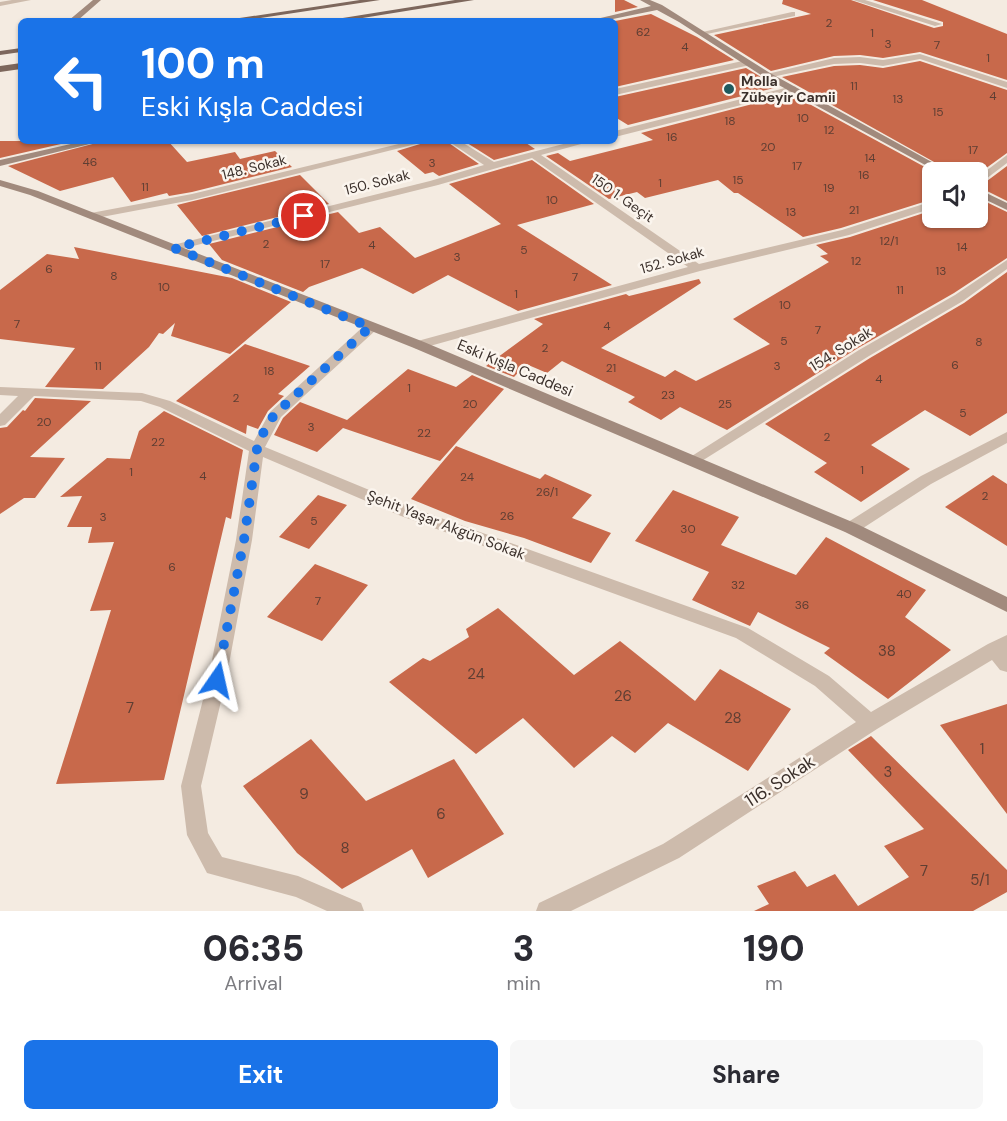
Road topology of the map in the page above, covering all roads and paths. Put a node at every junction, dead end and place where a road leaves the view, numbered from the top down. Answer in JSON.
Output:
{"nodes":[{"id":1,"x":27,"y":0,"type":"edge"},
{"id":2,"x":97,"y":0,"type":"edge"},
{"id":3,"x":376,"y":0,"type":"edge"},
{"id":4,"x":470,"y":0,"type":"edge"},
{"id":5,"x":644,"y":0,"type":"edge"},
{"id":6,"x":857,"y":0,"type":"edge"},
{"id":7,"x":0,"y":4,"type":"edge"},
{"id":8,"x":659,"y":7,"type":"junction"},
{"id":9,"x":792,"y":14,"type":"dead end"},
{"id":10,"x":76,"y":18,"type":"edge"},
{"id":11,"x":246,"y":18,"type":"edge"},
{"id":12,"x":348,"y":18,"type":"edge"},
{"id":13,"x":606,"y":18,"type":"edge"},
{"id":14,"x":938,"y":24,"type":"dead end"},
{"id":15,"x":702,"y":33,"type":"junction"},
{"id":16,"x":18,"y":50,"type":"edge"},
{"id":17,"x":0,"y":53,"type":"edge"},
{"id":18,"x":747,"y":63,"type":"junction"},
{"id":19,"x":18,"y":66,"type":"edge"},
{"id":20,"x":0,"y":69,"type":"edge"},
{"id":21,"x":767,"y":75,"type":"junction"},
{"id":22,"x":1007,"y":85,"type":"edge"},
{"id":23,"x":793,"y":89,"type":"junction"},
{"id":24,"x":618,"y":91,"type":"edge"},
{"id":25,"x":618,"y":133,"type":"edge"},
{"id":26,"x":84,"y":144,"type":"edge"},
{"id":27,"x":411,"y":144,"type":"edge"},
{"id":28,"x":458,"y":144,"type":"edge"},
{"id":29,"x":575,"y":144,"type":"edge"},
{"id":30,"x":533,"y":154,"type":"junction"},
{"id":31,"x":1007,"y":158,"type":"edge"},
{"id":32,"x":927,"y":162,"type":"edge"},
{"id":33,"x":0,"y":163,"type":"edge"},
{"id":34,"x":493,"y":166,"type":"junction"},
{"id":35,"x":988,"y":174,"type":"edge"},
{"id":36,"x":0,"y":183,"type":"edge"},
{"id":37,"x":988,"y":197,"type":"edge"},
{"id":38,"x":1007,"y":207,"type":"edge"},
{"id":39,"x":922,"y":208,"type":"edge"},
{"id":40,"x":91,"y":216,"type":"junction"},
{"id":41,"x":174,"y":248,"type":"junction"},
{"id":42,"x":1007,"y":264,"type":"edge"},
{"id":43,"x":697,"y":268,"type":"junction"},
{"id":44,"x":370,"y":327,"type":"junction"},
{"id":45,"x":419,"y":345,"type":"junction"},
{"id":46,"x":0,"y":391,"type":"edge"},
{"id":47,"x":31,"y":391,"type":"junction"},
{"id":48,"x":0,"y":422,"type":"edge"},
{"id":49,"x":1007,"y":436,"type":"edge"},
{"id":50,"x":257,"y":449,"type":"junction"},
{"id":51,"x":692,"y":462,"type":"junction"},
{"id":52,"x":851,"y":528,"type":"junction"},
{"id":53,"x":1007,"y":605,"type":"edge"},
{"id":54,"x":1003,"y":652,"type":"edge"},
{"id":55,"x":870,"y":723,"type":"junction"},
{"id":56,"x":353,"y":911,"type":"edge"},
{"id":57,"x":547,"y":911,"type":"edge"}],
"edges":[{"from":1,"to":7,"type":"street"},
{"from":2,"to":10,"type":"street"},
{"from":3,"to":11,"type":"main road"},
{"from":4,"to":12,"type":"main road"},
{"from":5,"to":8,"type":"street"},
{"from":6,"to":14,"type":"street"},
{"from":8,"to":13,"type":"street"},
{"from":8,"to":15,"type":"street"},
{"from":9,"to":15,"type":"street"},
{"from":15,"to":18,"type":"street"},
{"from":16,"to":17,"type":"main road"},
{"from":18,"to":21,"type":"street"},
{"from":18,"to":24,"type":"street"},
{"from":19,"to":20,"type":"main road"},
{"from":21,"to":22,"type":"street"},
{"from":21,"to":23,"type":"street"},
{"from":23,"to":25,"type":"street"},
{"from":23,"to":32,"type":"street"},
{"from":26,"to":33,"type":"street"},
{"from":27,"to":40,"type":"street","name":"148. Sokak"},
{"from":28,"to":34,"type":"street"},
{"from":29,"to":30,"type":"street","name":"150. Sokak"},
{"from":30,"to":34,"type":"street","name":"150. Sokak"},
{"from":30,"to":43,"type":"street","name":"150 1. Geçit"},
{"from":31,"to":35,"type":"street"},
{"from":34,"to":41,"type":"street","name":"150. Sokak"},
{"from":36,"to":40,"type":"street","name":"Eski Kışla Caddesi"},
{"from":37,"to":38,"type":"street"},
{"from":39,"to":43,"type":"street","name":"152. Sokak"},
{"from":40,"to":41,"type":"street","name":"Eski Kışla Caddesi"},
{"from":41,"to":44,"type":"street","name":"Eski Kışla Caddesi"},
{"from":42,"to":51,"type":"street","name":"154. Sokak"},
{"from":43,"to":45,"type":"street","name":"152. Sokak"},
{"from":44,"to":45,"type":"street","name":"Eski Kışla Caddesi"},
{"from":44,"to":50,"type":"street"},
{"from":45,"to":51,"type":"street","name":"Eski Kışla Caddesi"},
{"from":46,"to":47,"type":"street","name":"Şehit Yaşar Akgün Sokak"},
{"from":47,"to":48,"type":"street"},
{"from":47,"to":50,"type":"street","name":"Şehit Yaşar Akgün Sokak"},
{"from":49,"to":52,"type":"street"},
{"from":50,"to":55,"type":"street","name":"Şehit Yaşar Akgün Sokak"},
{"from":50,"to":56,"type":"street"},
{"from":51,"to":52,"type":"street","name":"Eski Kışla Caddesi"},
{"from":52,"to":53,"type":"street","name":"Eski Kışla Caddesi"},
{"from":54,"to":55,"type":"street","name":"116. Sokak"},
{"from":55,"to":57,"type":"street","name":"116. Sokak"}]}
